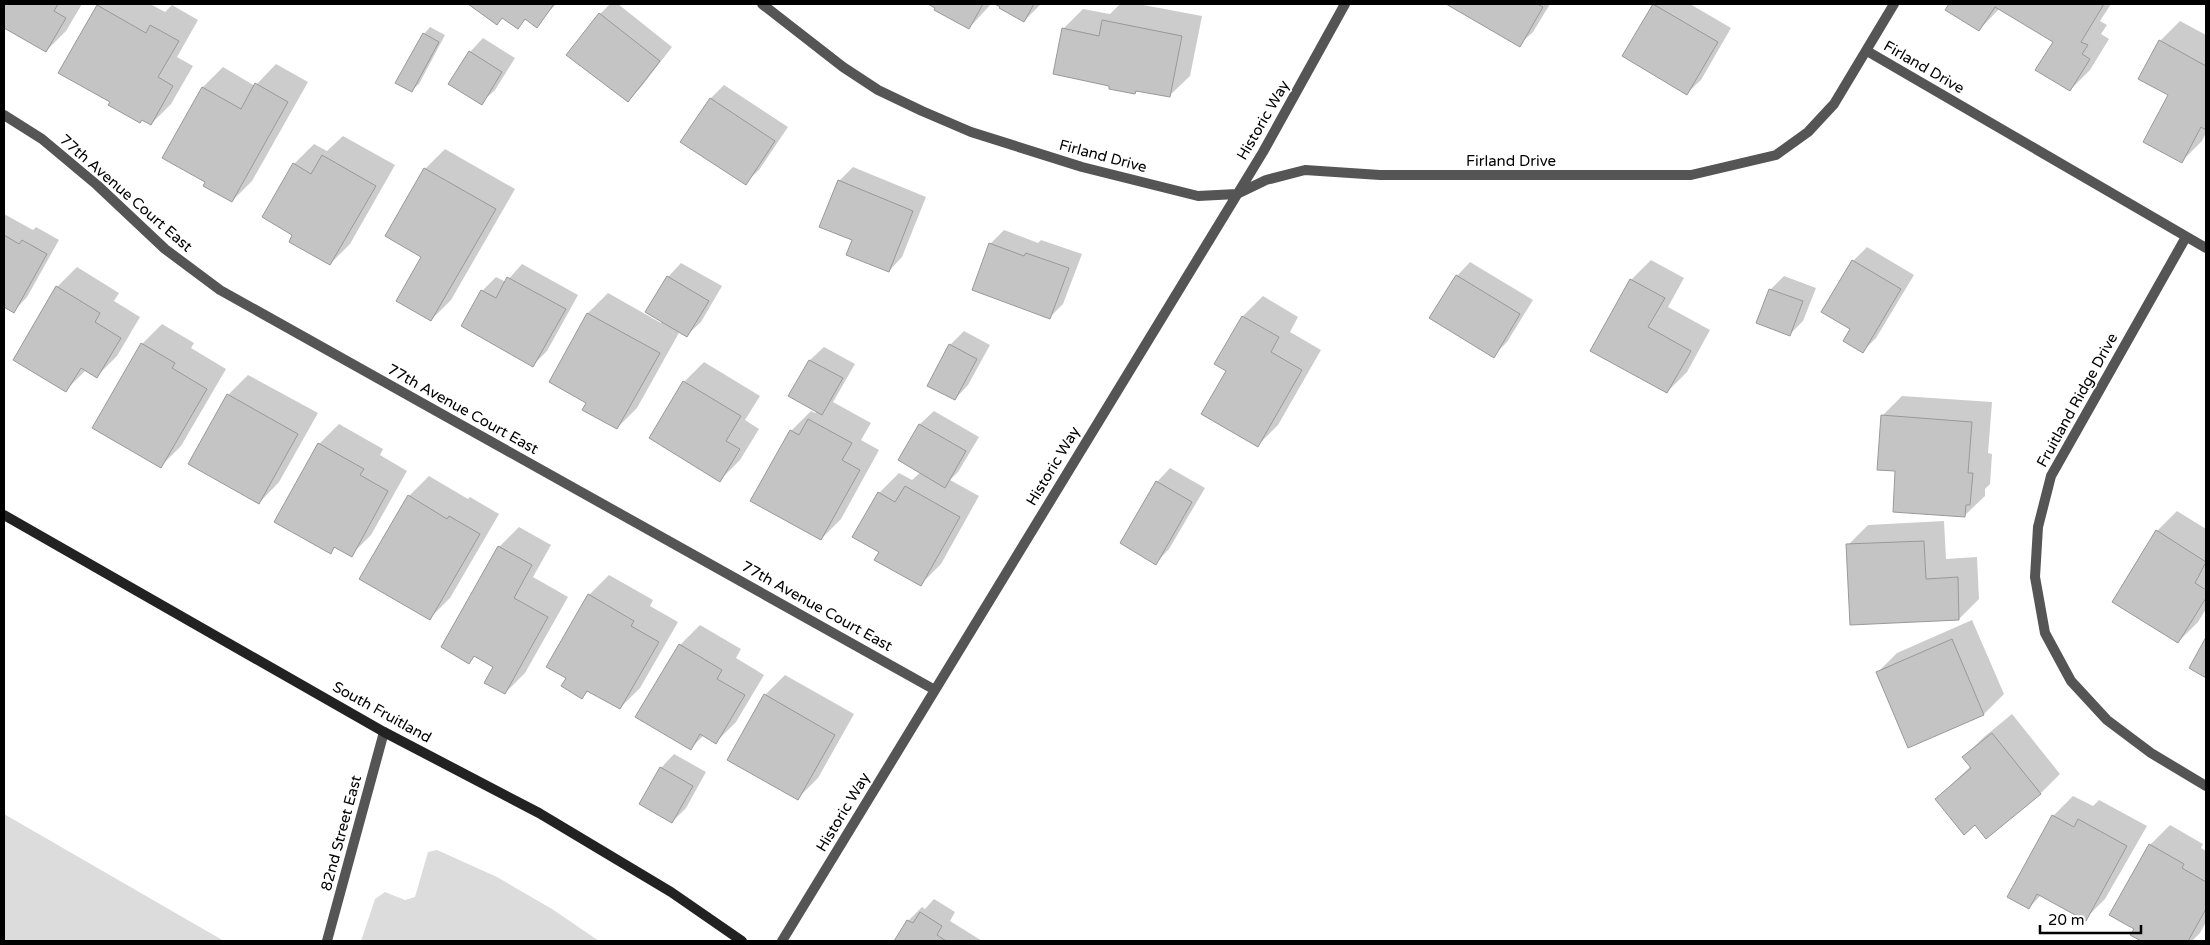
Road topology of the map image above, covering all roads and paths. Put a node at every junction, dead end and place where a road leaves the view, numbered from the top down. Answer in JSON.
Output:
{"nodes":[{"id":1,"x":762,"y":4,"type":"edge"},
{"id":2,"x":1345,"y":4,"type":"edge"},
{"id":3,"x":1894,"y":4,"type":"edge"},
{"id":4,"x":1867,"y":51,"type":"junction"},
{"id":5,"x":4,"y":115,"type":"edge"},
{"id":6,"x":1237,"y":194,"type":"junction"},
{"id":7,"x":2186,"y":237,"type":"junction"},
{"id":8,"x":2206,"y":248,"type":"edge"},
{"id":9,"x":4,"y":514,"type":"edge"},
{"id":10,"x":935,"y":690,"type":"junction"},
{"id":11,"x":384,"y":732,"type":"junction"},
{"id":12,"x":2206,"y":786,"type":"edge"},
{"id":13,"x":327,"y":941,"type":"edge"},
{"id":14,"x":742,"y":941,"type":"edge"},
{"id":15,"x":782,"y":941,"type":"edge"}],
"edges":[{"from":1,"to":6,"type":"street","name":"Firland Drive"},
{"from":2,"to":6,"type":"street","name":"Historic Way"},
{"from":3,"to":4,"type":"street"},
{"from":4,"to":6,"type":"street","name":"Firland Drive"},
{"from":4,"to":7,"type":"street","name":"Firland Drive"},
{"from":5,"to":10,"type":"street","name":"77th Avenue Court East"},
{"from":6,"to":10,"type":"street","name":"Historic Way"},
{"from":7,"to":8,"type":"street","name":"Firland Drive"},
{"from":7,"to":12,"type":"street","name":"Fruitland Ridge Drive"},
{"from":9,"to":11,"type":"street","name":"South Fruitland"},
{"from":10,"to":15,"type":"street","name":"Historic Way"},
{"from":11,"to":13,"type":"street","name":"82nd Street East"},
{"from":11,"to":14,"type":"street","name":"South Fruitland"}]}
